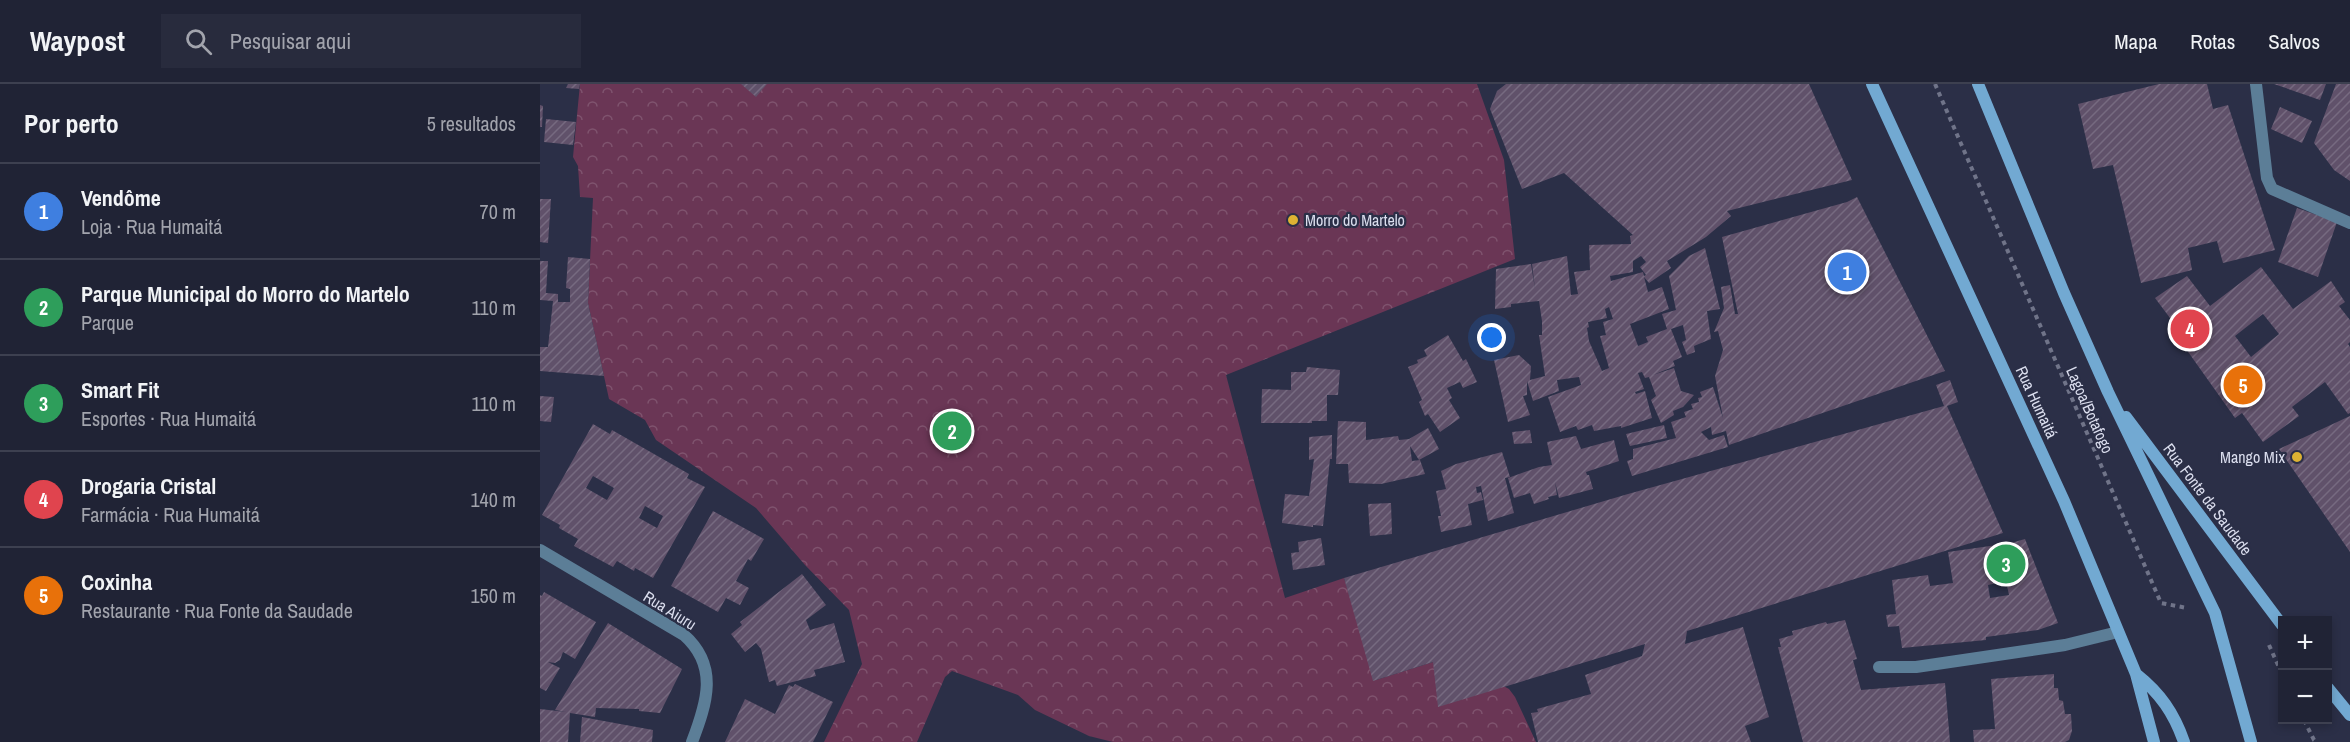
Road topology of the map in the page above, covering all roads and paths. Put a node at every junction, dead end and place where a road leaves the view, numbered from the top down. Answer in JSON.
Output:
{"nodes":[{"id":1,"x":1872,"y":84,"type":"edge"},
{"id":2,"x":1935,"y":84,"type":"edge"},
{"id":3,"x":1978,"y":84,"type":"edge"},
{"id":4,"x":2256,"y":84,"type":"edge"},
{"id":5,"x":2350,"y":223,"type":"edge"},
{"id":6,"x":2108,"y":392,"type":"junction"},
{"id":7,"x":540,"y":550,"type":"edge"},
{"id":8,"x":2215,"y":613,"type":"junction"},
{"id":9,"x":2278,"y":620,"type":"edge"},
{"id":10,"x":2118,"y":632,"type":"junction"},
{"id":11,"x":2268,"y":643,"type":"dead end"},
{"id":12,"x":1879,"y":667,"type":"dead end"},
{"id":13,"x":2281,"y":670,"type":"edge"},
{"id":14,"x":2136,"y":674,"type":"junction"},
{"id":15,"x":2332,"y":693,"type":"edge"},
{"id":16,"x":2350,"y":715,"type":"edge"},
{"id":17,"x":2306,"y":724,"type":"edge"},
{"id":18,"x":692,"y":742,"type":"edge"},
{"id":19,"x":2154,"y":742,"type":"edge"},
{"id":20,"x":2184,"y":742,"type":"edge"},
{"id":21,"x":2251,"y":742,"type":"edge"},
{"id":22,"x":2317,"y":742,"type":"edge"}],
"edges":[{"from":1,"to":10,"type":"main road","name":"Rua Humaitá"},
{"from":2,"to":8,"type":"path","name":"Lagoa/Botafogo"},
{"from":3,"to":6,"type":"main road"},
{"from":4,"to":5,"type":"street"},
{"from":6,"to":8,"type":"main road"},
{"from":6,"to":9,"type":"main road","name":"Rua Fonte da Saudade"},
{"from":7,"to":18,"type":"street","name":"Rua Aiuru"},
{"from":8,"to":21,"type":"main road"},
{"from":10,"to":12,"type":"street"},
{"from":10,"to":14,"type":"main road","name":"Rua Humaitá"},
{"from":11,"to":13,"type":"path"},
{"from":14,"to":19,"type":"main road","name":"Rua Humaitá"},
{"from":14,"to":20,"type":"main road"},
{"from":15,"to":16,"type":"main road"},
{"from":17,"to":22,"type":"path"}]}
